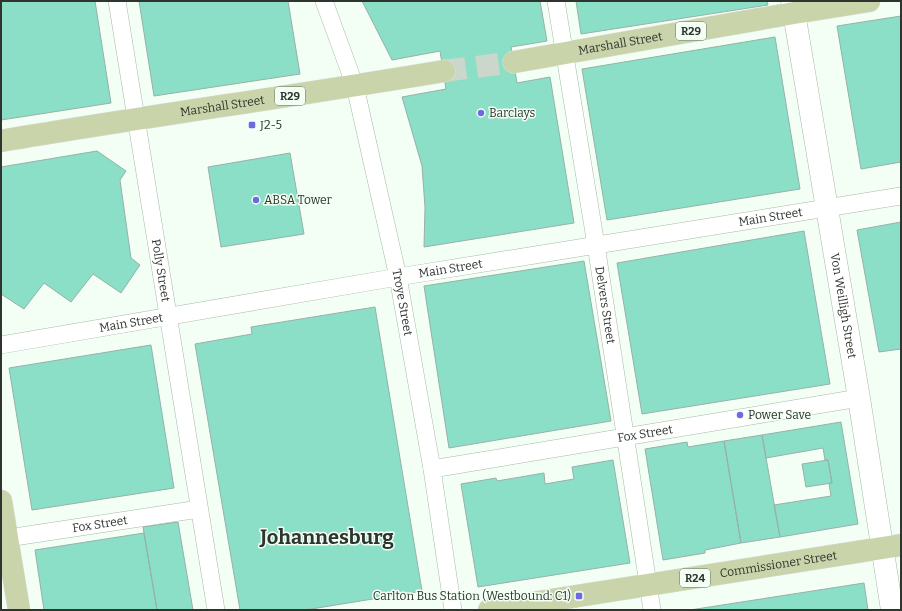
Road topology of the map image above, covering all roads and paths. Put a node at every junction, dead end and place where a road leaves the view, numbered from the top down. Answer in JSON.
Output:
{"nodes":[{"id":1,"x":117,"y":1,"type":"edge"},
{"id":2,"x":324,"y":1,"type":"edge"},
{"id":3,"x":556,"y":1,"type":"edge"},
{"id":4,"x":869,"y":1,"type":"edge"},
{"id":5,"x":793,"y":7,"type":"edge"},
{"id":6,"x":564,"y":55,"type":"junction"},
{"id":7,"x":514,"y":62,"type":"tunnel mouth"},
{"id":8,"x":444,"y":71,"type":"tunnel mouth"},
{"id":9,"x":355,"y":86,"type":"junction"},
{"id":10,"x":136,"y":118,"type":"junction"},
{"id":11,"x":1,"y":141,"type":"edge"},
{"id":12,"x":901,"y":196,"type":"edge"},
{"id":13,"x":826,"y":207,"type":"junction"},
{"id":14,"x":596,"y":245,"type":"junction"},
{"id":15,"x":398,"y":277,"type":"junction"},
{"id":16,"x":168,"y":316,"type":"junction"},
{"id":17,"x":1,"y":345,"type":"edge"},
{"id":18,"x":859,"y":398,"type":"junction"},
{"id":19,"x":626,"y":436,"type":"junction"},
{"id":20,"x":432,"y":468,"type":"junction"},
{"id":21,"x":1,"y":501,"type":"edge"},
{"id":22,"x":199,"y":509,"type":"junction"},
{"id":23,"x":4,"y":539,"type":"edge"},
{"id":24,"x":891,"y":547,"type":"edge"},
{"id":25,"x":648,"y":585,"type":"junction"},
{"id":26,"x":19,"y":610,"type":"edge"},
{"id":27,"x":216,"y":610,"type":"edge"},
{"id":28,"x":454,"y":610,"type":"edge"},
{"id":29,"x":489,"y":610,"type":"edge"},
{"id":30,"x":652,"y":610,"type":"edge"},
{"id":31,"x":892,"y":610,"type":"edge"}],
"edges":[{"from":1,"to":10,"type":"street","name":"Polly Street"},
{"from":2,"to":9,"type":"street","name":"Troye Street"},
{"from":3,"to":6,"type":"street","name":"Delvers Street"},
{"from":4,"to":5,"type":"main road","name":"Marshall Street","number":"R29"},
{"from":5,"to":6,"type":"main road","name":"Marshall Street","number":"R29"},
{"from":5,"to":13,"type":"main road","name":"Von Weilligh Street"},
{"from":6,"to":7,"type":"main road","name":"Marshall Street","number":"R29"},
{"from":6,"to":14,"type":"street","name":"Delvers Street"},
{"from":8,"to":9,"type":"main road","name":"Marshall Street","number":"R29"},
{"from":9,"to":10,"type":"main road","name":"Marshall Street","number":"R29"},
{"from":9,"to":15,"type":"street","name":"Troye Street"},
{"from":10,"to":11,"type":"main road","name":"Marshall Street","number":"R29"},
{"from":10,"to":16,"type":"street","name":"Polly Street"},
{"from":12,"to":13,"type":"street","name":"Main Street"},
{"from":13,"to":14,"type":"street","name":"Main Street"},
{"from":13,"to":18,"type":"main road","name":"Von Weilligh Street"},
{"from":14,"to":15,"type":"street","name":"Main Street"},
{"from":14,"to":19,"type":"street","name":"Delvers Street"},
{"from":15,"to":16,"type":"street","name":"Main Street"},
{"from":15,"to":20,"type":"street","name":"Troye Street"},
{"from":16,"to":17,"type":"street","name":"Main Street"},
{"from":16,"to":22,"type":"street","name":"Polly Street"},
{"from":18,"to":19,"type":"street","name":"Fox Street"},
{"from":18,"to":24,"type":"main road","name":"Von Weilligh Street"},
{"from":19,"to":20,"type":"street","name":"Fox Street"},
{"from":19,"to":25,"type":"street","name":"Delvers Street"},
{"from":20,"to":28,"type":"street","name":"Troye Street"},
{"from":21,"to":23,"type":"main road"},
{"from":22,"to":23,"type":"street","name":"Fox Street"},
{"from":22,"to":27,"type":"street","name":"Polly Street"},
{"from":23,"to":26,"type":"main road"},
{"from":24,"to":25,"type":"main road","name":"Commissioner Street","number":"R24"},
{"from":24,"to":31,"type":"main road","name":"Von Weilligh Street"},
{"from":25,"to":29,"type":"main road","name":"Commissioner Street","number":"R24"},
{"from":25,"to":30,"type":"street","name":"Delvers Street"}]}
